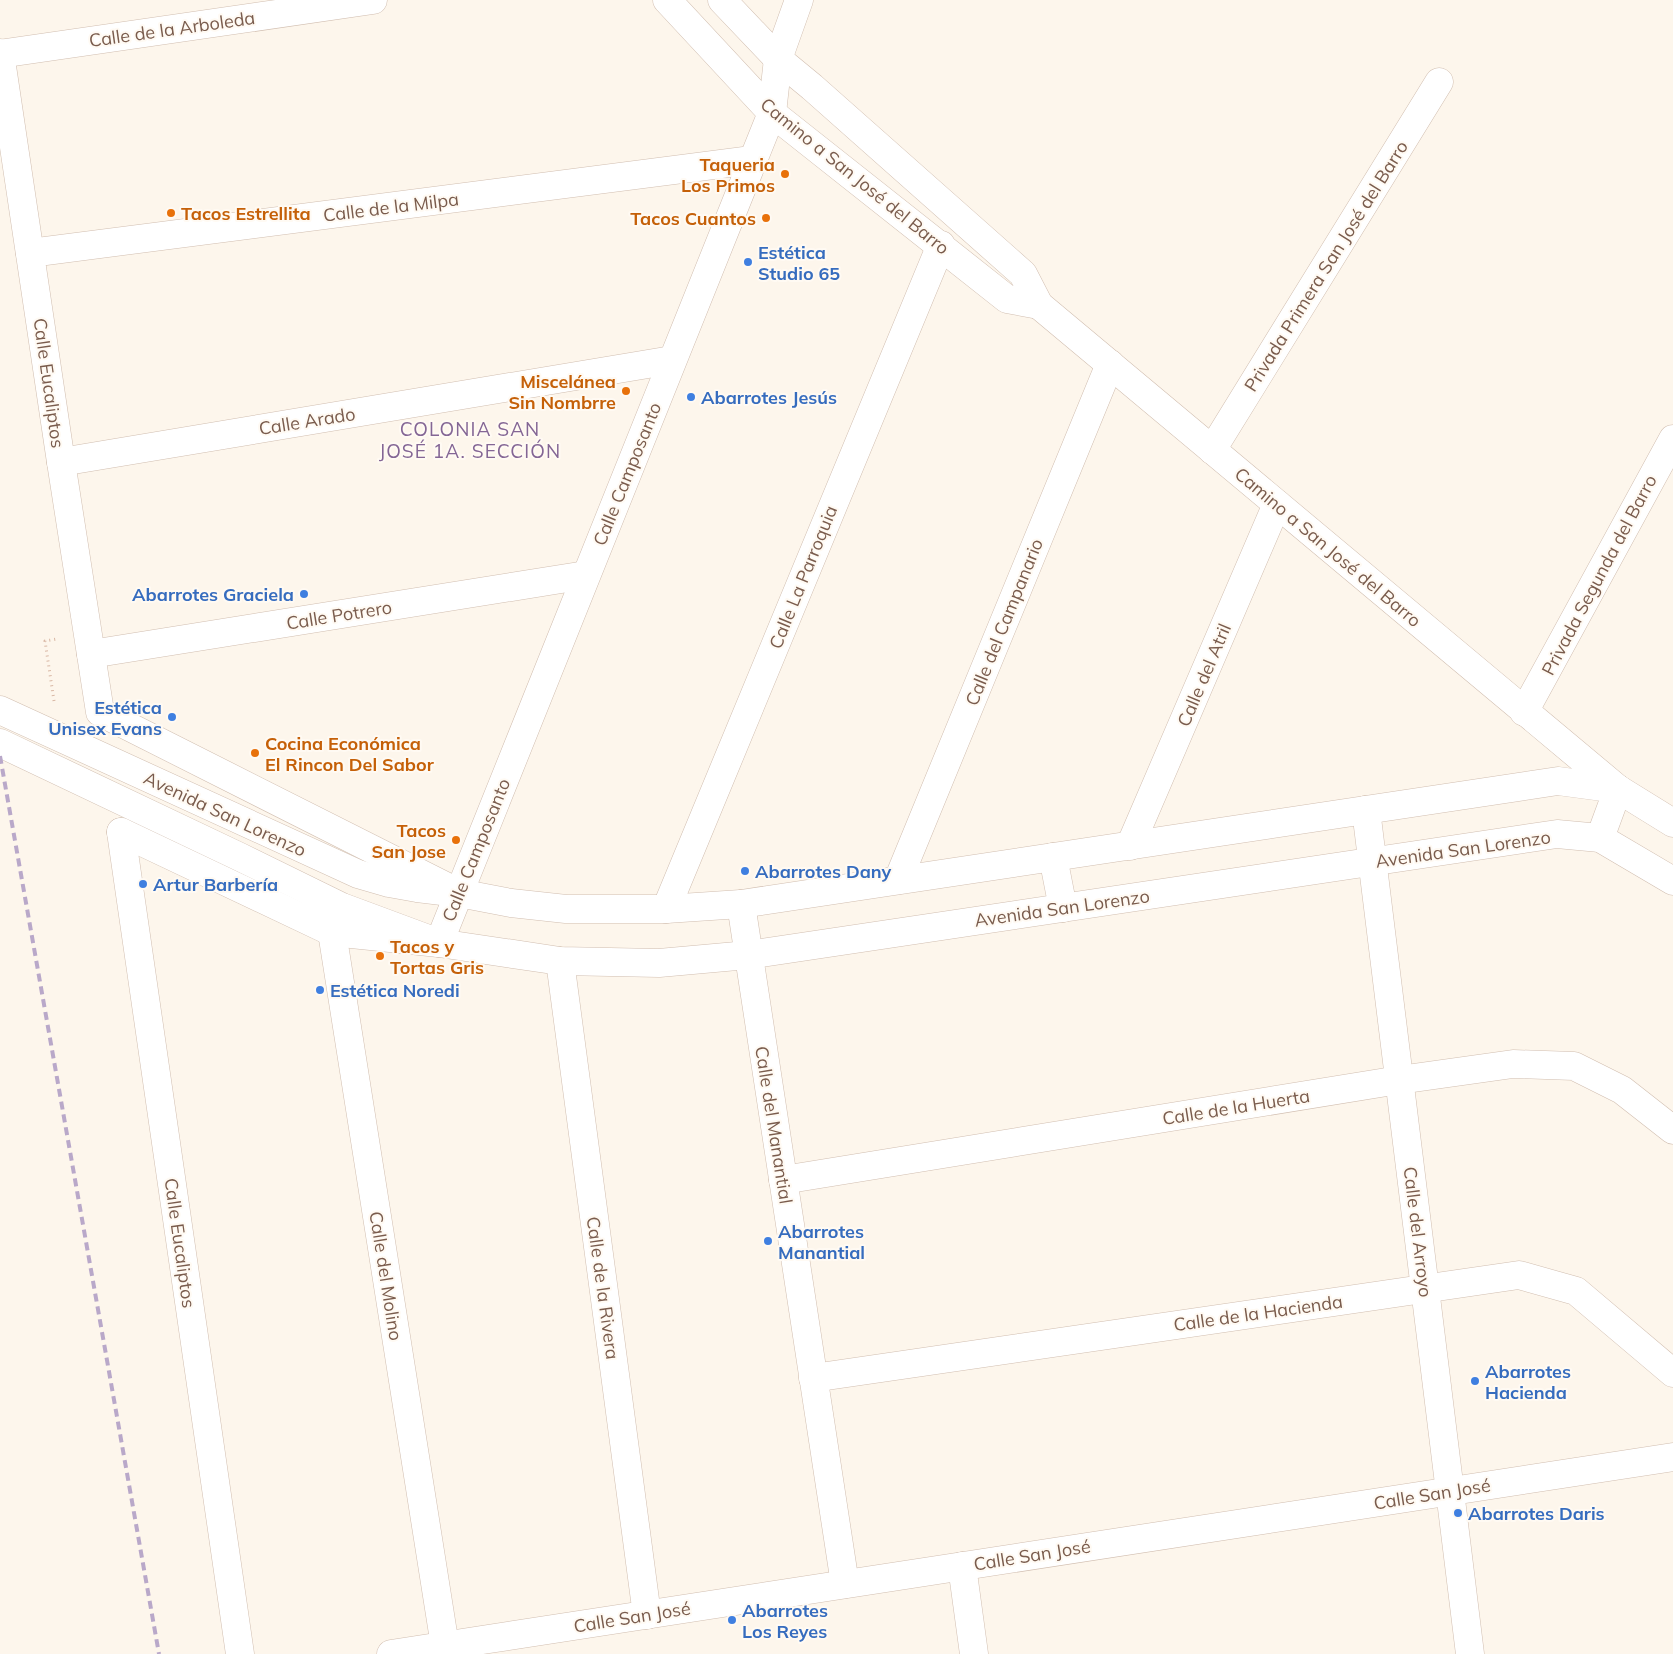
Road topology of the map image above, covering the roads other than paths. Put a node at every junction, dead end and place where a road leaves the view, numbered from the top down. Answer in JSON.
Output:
{"nodes":[{"id":1,"x":373,"y":0,"type":"edge"},
{"id":2,"x":667,"y":0,"type":"edge"},
{"id":3,"x":722,"y":0,"type":"edge"},
{"id":4,"x":799,"y":0,"type":"edge"},
{"id":5,"x":0,"y":53,"type":"edge"},
{"id":6,"x":778,"y":59,"type":"junction"},
{"id":7,"x":1439,"y":82,"type":"dead end"},
{"id":8,"x":772,"y":113,"type":"junction"},
{"id":9,"x":752,"y":160,"type":"junction"},
{"id":10,"x":940,"y":245,"type":"junction"},
{"id":11,"x":30,"y":253,"type":"junction"},
{"id":12,"x":1039,"y":305,"type":"junction"},
{"id":13,"x":672,"y":360,"type":"junction"},
{"id":14,"x":1110,"y":364,"type":"junction"},
{"id":15,"x":1673,"y":438,"type":"edge"},
{"id":16,"x":1212,"y":450,"type":"junction"},
{"id":17,"x":61,"y":462,"type":"junction"},
{"id":18,"x":1277,"y":504,"type":"junction"},
{"id":19,"x":586,"y":575,"type":"junction"},
{"id":20,"x":91,"y":654,"type":"junction"},
{"id":21,"x":0,"y":710,"type":"edge"},
{"id":22,"x":100,"y":712,"type":"joint"},
{"id":23,"x":1524,"y":712,"type":"junction"},
{"id":24,"x":0,"y":743,"type":"edge"},
{"id":25,"x":1618,"y":789,"type":"junction"},
{"id":26,"x":1366,"y":810,"type":"junction"},
{"id":27,"x":1673,"y":823,"type":"edge"},
{"id":28,"x":121,"y":832,"type":"joint"},
{"id":29,"x":1600,"y":838,"type":"junction"},
{"id":30,"x":1130,"y":846,"type":"junction"},
{"id":31,"x":1053,"y":857,"type":"junction"},
{"id":32,"x":1373,"y":862,"type":"junction"},
{"id":33,"x":898,"y":880,"type":"junction"},
{"id":34,"x":1673,"y":881,"type":"edge"},
{"id":35,"x":459,"y":893,"type":"junction"},
{"id":36,"x":741,"y":904,"type":"junction"},
{"id":37,"x":342,"y":907,"type":"junction"},
{"id":38,"x":1063,"y":908,"type":"junction"},
{"id":39,"x":666,"y":909,"type":"junction"},
{"id":40,"x":332,"y":932,"type":"junction"},
{"id":41,"x":439,"y":943,"type":"junction"},
{"id":42,"x":748,"y":955,"type":"junction"},
{"id":43,"x":560,"y":961,"type":"junction"},
{"id":44,"x":1399,"y":1080,"type":"junction"},
{"id":45,"x":1673,"y":1130,"type":"edge"},
{"id":46,"x":782,"y":1180,"type":"junction"},
{"id":47,"x":1425,"y":1288,"type":"junction"},
{"id":48,"x":1673,"y":1373,"type":"edge"},
{"id":49,"x":813,"y":1378,"type":"junction"},
{"id":50,"x":1673,"y":1457,"type":"edge"},
{"id":51,"x":1450,"y":1491,"type":"junction"},
{"id":52,"x":962,"y":1566,"type":"junction"},
{"id":53,"x":845,"y":1584,"type":"junction"},
{"id":54,"x":647,"y":1615,"type":"junction"},
{"id":55,"x":445,"y":1646,"type":"junction"},
{"id":56,"x":240,"y":1654,"type":"edge"},
{"id":57,"x":391,"y":1654,"type":"edge"},
{"id":58,"x":974,"y":1654,"type":"edge"},
{"id":59,"x":1470,"y":1654,"type":"edge"}],
"edges":[{"from":1,"to":5,"type":"street","name":"Calle de la Arboleda"},
{"from":2,"to":8,"type":"street","name":"Camino a San José del Barro"},
{"from":3,"to":6,"type":"street","name":"Camino a San José del Barro"},
{"from":4,"to":6,"type":"street","name":"Calle Camposanto"},
{"from":5,"to":11,"type":"street","name":"Calle Eucaliptos"},
{"from":6,"to":8,"type":"street","name":"Calle Camposanto"},
{"from":6,"to":12,"type":"street","name":"Camino a San José del Barro"},
{"from":7,"to":16,"type":"street","name":"Privada Primera San José del Barro"},
{"from":8,"to":9,"type":"street","name":"Calle Camposanto"},
{"from":8,"to":10,"type":"street","name":"Camino a San José del Barro"},
{"from":9,"to":11,"type":"street","name":"Calle de la Milpa"},
{"from":9,"to":13,"type":"street","name":"Calle Camposanto"},
{"from":10,"to":12,"type":"street","name":"Camino a San José del Barro"},
{"from":10,"to":39,"type":"street","name":"Calle La Parroquia"},
{"from":11,"to":17,"type":"street","name":"Calle Eucaliptos"},
{"from":12,"to":14,"type":"street","name":"Camino a San José del Barro"},
{"from":13,"to":17,"type":"street","name":"Calle Arado"},
{"from":13,"to":19,"type":"street","name":"Calle Camposanto"},
{"from":14,"to":16,"type":"street","name":"Camino a San José del Barro"},
{"from":14,"to":33,"type":"street","name":"Calle del Campanario"},
{"from":15,"to":23,"type":"street","name":"Privada Segunda del Barro"},
{"from":16,"to":18,"type":"street","name":"Camino a San José del Barro"},
{"from":17,"to":20,"type":"street","name":"Calle Eucaliptos"},
{"from":18,"to":23,"type":"street","name":"Camino a San José del Barro"},
{"from":18,"to":30,"type":"street","name":"Calle del Atril"},
{"from":19,"to":20,"type":"street","name":"Calle Potrero"},
{"from":19,"to":35,"type":"street","name":"Calle Camposanto"},
{"from":20,"to":22,"type":"street","name":"Calle Eucaliptos"},
{"from":21,"to":35,"type":"street","name":"Avenida San Lorenzo"},
{"from":22,"to":35,"type":"street","name":"Avenida San Lorenzo"},
{"from":23,"to":25,"type":"street","name":"Camino a San José del Barro"},
{"from":24,"to":37,"type":"street","name":"Avenida San Lorenzo"},
{"from":25,"to":26,"type":"street","name":"Avenida San Lorenzo"},
{"from":25,"to":27,"type":"street","name":"Avenida San Lorenzo"},
{"from":25,"to":29,"type":"street"},
{"from":26,"to":30,"type":"street","name":"Avenida San Lorenzo"},
{"from":26,"to":32,"type":"street","name":"Calle del Arroyo"},
{"from":28,"to":40,"type":"street","name":"Avenida San Lorenzo"},
{"from":28,"to":56,"type":"street","name":"Calle Eucaliptos"},
{"from":29,"to":32,"type":"street","name":"Avenida San Lorenzo"},
{"from":29,"to":34,"type":"street","name":"Avenida San Lorenzo"},
{"from":30,"to":31,"type":"street","name":"Avenida San Lorenzo"},
{"from":31,"to":33,"type":"street","name":"Avenida San Lorenzo"},
{"from":31,"to":38,"type":"street"},
{"from":32,"to":38,"type":"street","name":"Avenida San Lorenzo"},
{"from":32,"to":44,"type":"street","name":"Calle del Arroyo"},
{"from":33,"to":36,"type":"street","name":"Avenida San Lorenzo"},
{"from":35,"to":39,"type":"street","name":"Avenida San Lorenzo"},
{"from":35,"to":41,"type":"street","name":"Calle Camposanto"},
{"from":36,"to":39,"type":"street","name":"Avenida San Lorenzo"},
{"from":36,"to":42,"type":"street","name":"Calle del Manantial"},
{"from":37,"to":40,"type":"street"},
{"from":37,"to":41,"type":"street","name":"Avenida San Lorenzo"},
{"from":38,"to":42,"type":"street","name":"Avenida San Lorenzo"},
{"from":40,"to":41,"type":"street","name":"Avenida San Lorenzo"},
{"from":40,"to":55,"type":"street","name":"Calle del Molino"},
{"from":41,"to":43,"type":"street","name":"Avenida San Lorenzo"},
{"from":42,"to":43,"type":"street","name":"Avenida San Lorenzo"},
{"from":42,"to":46,"type":"street","name":"Calle del Manantial"},
{"from":43,"to":54,"type":"street","name":"Calle de la Rivera"},
{"from":44,"to":45,"type":"street","name":"Calle de la Huerta"},
{"from":44,"to":46,"type":"street","name":"Calle de la Huerta"},
{"from":44,"to":47,"type":"street","name":"Calle del Arroyo"},
{"from":46,"to":49,"type":"street","name":"Calle del Manantial"},
{"from":47,"to":48,"type":"street","name":"Calle de la Hacienda"},
{"from":47,"to":49,"type":"street","name":"Calle de la Hacienda"},
{"from":47,"to":51,"type":"street","name":"Calle del Arroyo"},
{"from":49,"to":53,"type":"street","name":"Calle del Manantial"},
{"from":50,"to":51,"type":"street","name":"Calle San José"},
{"from":51,"to":52,"type":"street","name":"Calle San José"},
{"from":51,"to":59,"type":"street","name":"Calle del Arroyo"},
{"from":52,"to":53,"type":"street","name":"Calle San José"},
{"from":52,"to":58,"type":"street"},
{"from":53,"to":54,"type":"street","name":"Calle San José"},
{"from":54,"to":55,"type":"street","name":"Calle San José"},
{"from":55,"to":57,"type":"street","name":"Calle San José"}]}
